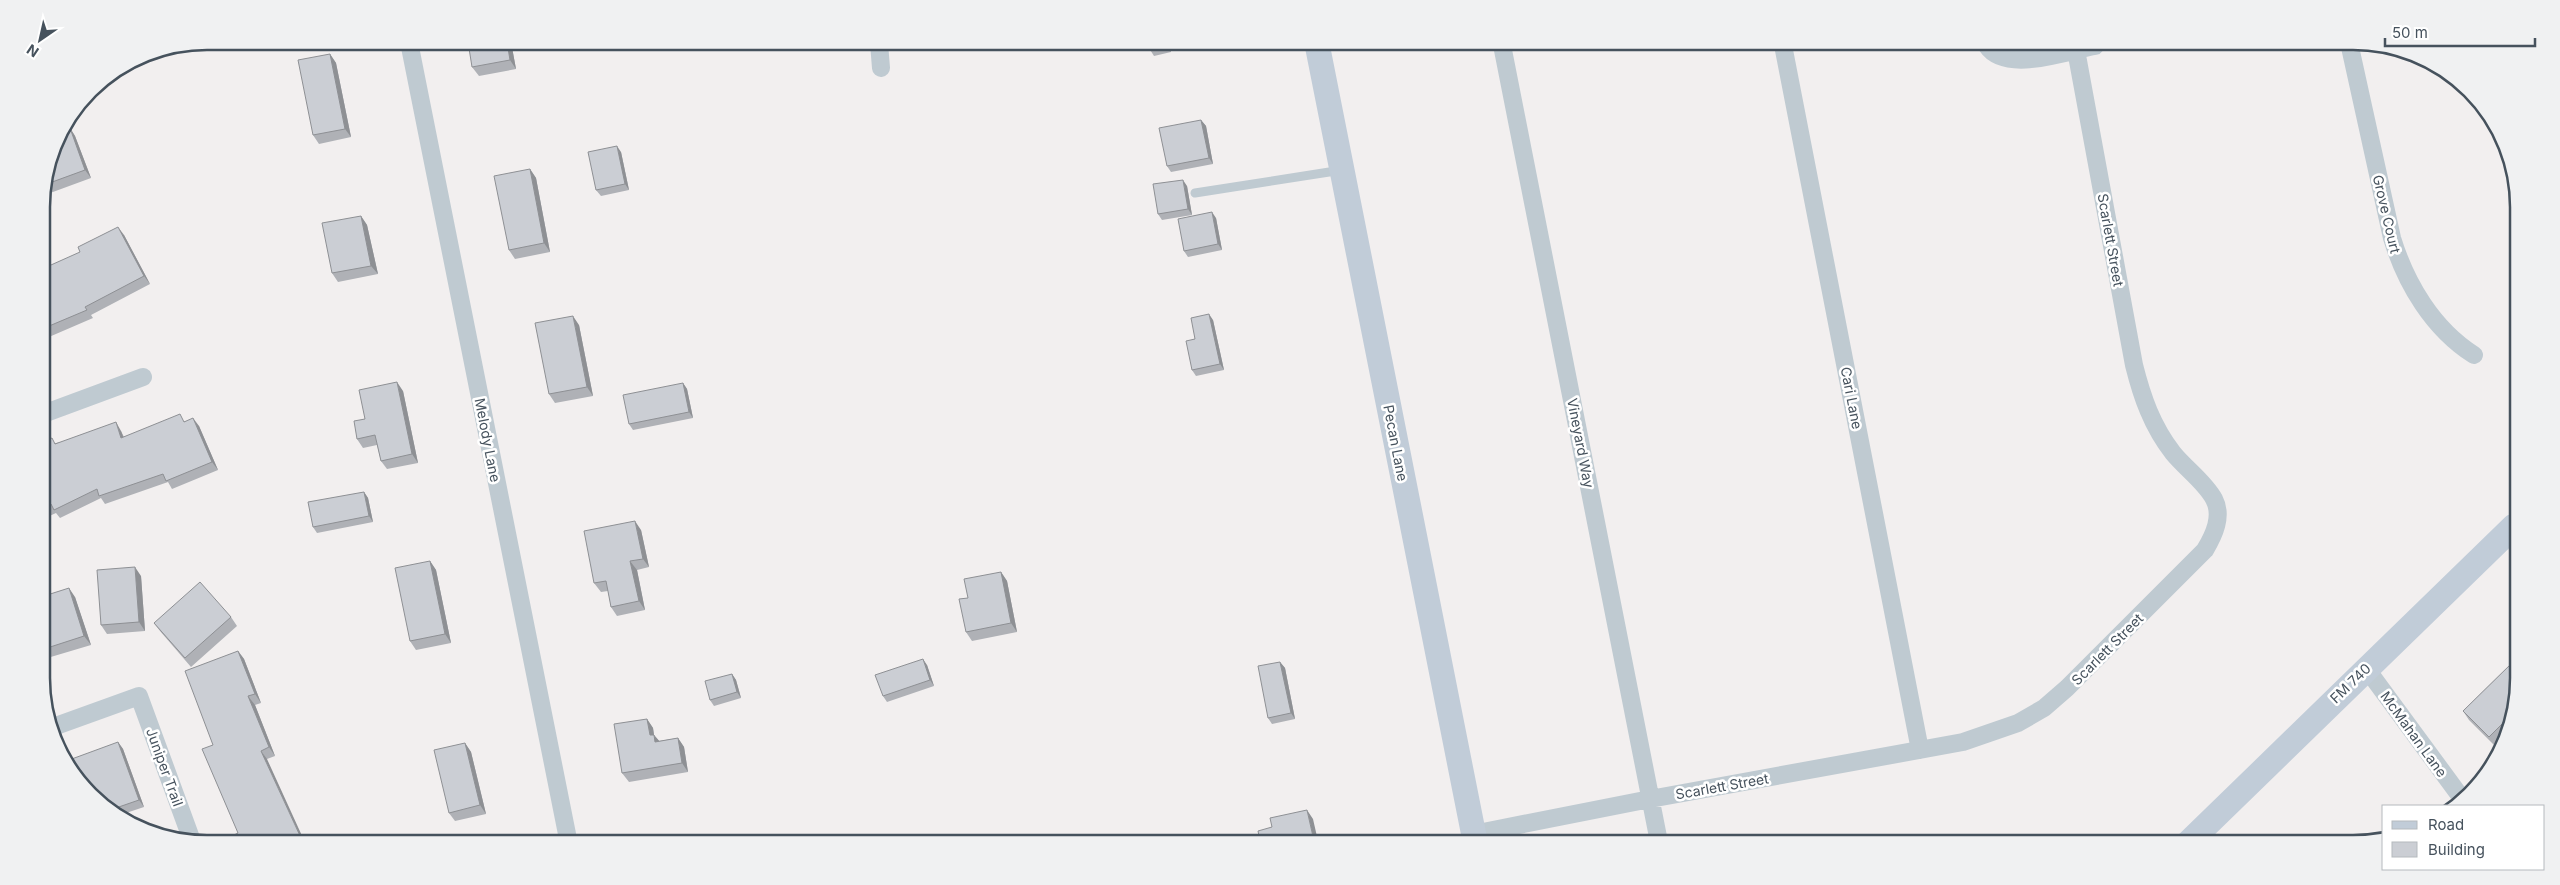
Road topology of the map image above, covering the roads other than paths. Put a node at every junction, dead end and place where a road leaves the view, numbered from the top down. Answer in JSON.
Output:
{"nodes":[{"id":1,"x":411,"y":50,"type":"edge"},
{"id":2,"x":880,"y":50,"type":"edge"},
{"id":3,"x":1318,"y":50,"type":"edge"},
{"id":4,"x":1503,"y":50,"type":"edge"},
{"id":5,"x":1785,"y":50,"type":"edge"},
{"id":6,"x":1991,"y":50,"type":"edge"},
{"id":7,"x":2076,"y":50,"type":"joint"},
{"id":8,"x":2351,"y":50,"type":"edge"},
{"id":9,"x":881,"y":68,"type":"dead end"},
{"id":10,"x":1342,"y":170,"type":"junction"},
{"id":11,"x":1195,"y":193,"type":"dead end"},
{"id":12,"x":2474,"y":355,"type":"dead end"},
{"id":13,"x":143,"y":377,"type":"dead end"},
{"id":14,"x":50,"y":411,"type":"edge"},
{"id":15,"x":2510,"y":530,"type":"edge"},
{"id":16,"x":2366,"y":668,"type":"junction"},
{"id":17,"x":57,"y":725,"type":"edge"},
{"id":18,"x":1920,"y":750,"type":"junction"},
{"id":19,"x":2459,"y":794,"type":"edge"},
{"id":20,"x":1650,"y":799,"type":"junction"},
{"id":21,"x":190,"y":834,"type":"edge"},
{"id":22,"x":567,"y":835,"type":"edge"},
{"id":23,"x":1473,"y":835,"type":"edge"},
{"id":24,"x":1488,"y":835,"type":"edge"},
{"id":25,"x":1658,"y":835,"type":"edge"},
{"id":26,"x":2196,"y":835,"type":"edge"}],
"edges":[{"from":1,"to":22,"type":"street","name":"Melody Lane"},
{"from":2,"to":9,"type":"street"},
{"from":3,"to":10,"type":"street","name":"Pecan Lane"},
{"from":4,"to":20,"type":"street","name":"Vineyard Way"},
{"from":5,"to":18,"type":"street","name":"Cari Lane"},
{"from":6,"to":7,"type":"street"},
{"from":7,"to":18,"type":"street","name":"Scarlett Street"},
{"from":8,"to":12,"type":"street","name":"Grove Court"},
{"from":10,"to":11,"type":"lane"},
{"from":10,"to":23,"type":"street","name":"Pecan Lane"},
{"from":13,"to":14,"type":"street"},
{"from":15,"to":16,"type":"street","name":"FM 740","number":"FM 740"},
{"from":16,"to":19,"type":"street","name":"McMahan Lane"},
{"from":16,"to":26,"type":"street","name":"FM 740","number":"FM 740"},
{"from":17,"to":21,"type":"street","name":"Juniper Trail"},
{"from":18,"to":20,"type":"street","name":"Scarlett Street"},
{"from":20,"to":24,"type":"street","name":"Scarlett Street"},
{"from":20,"to":25,"type":"street","name":"Vineyard Way"}]}
